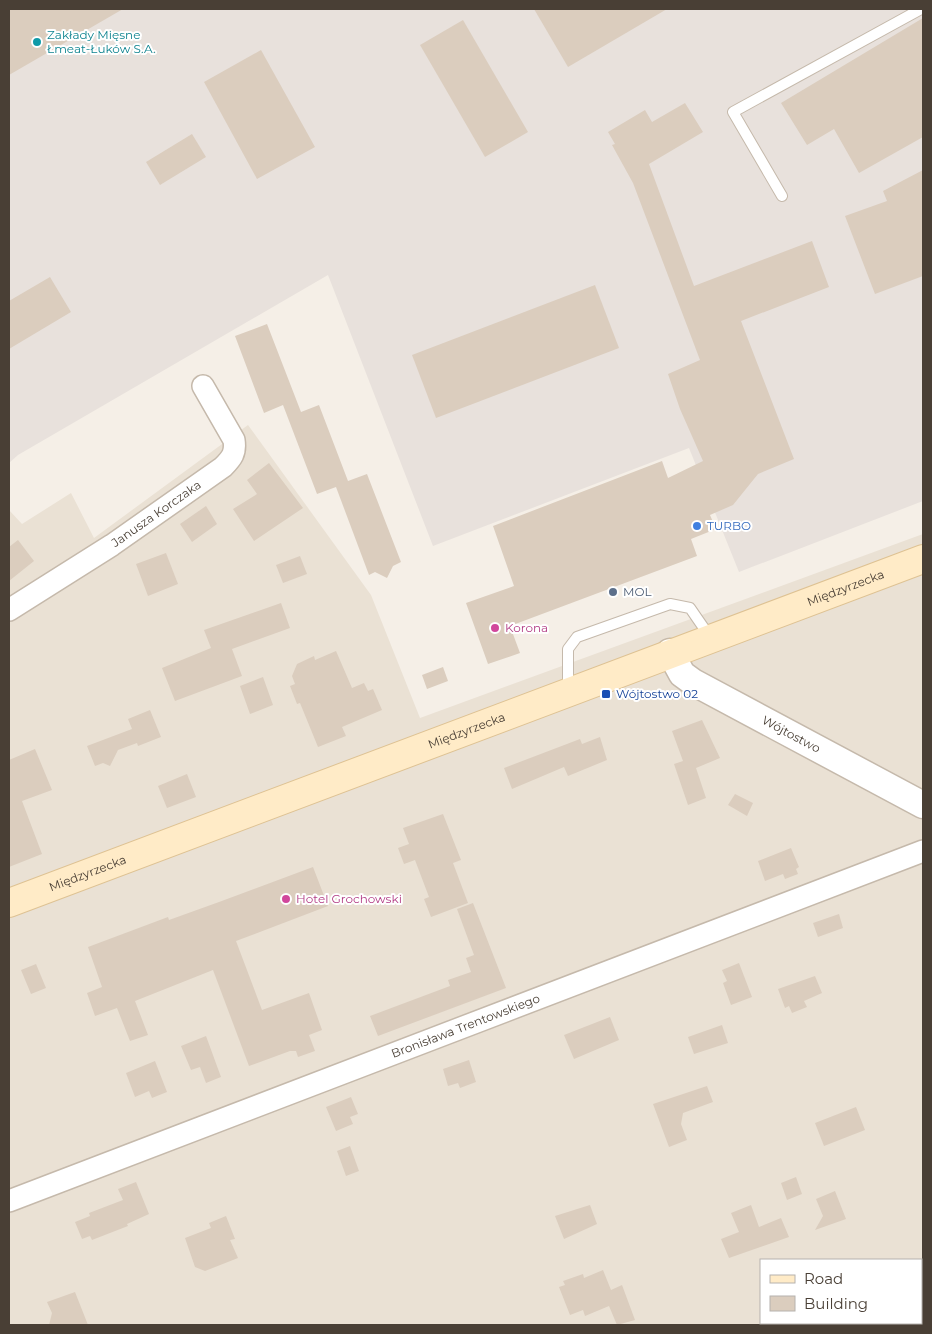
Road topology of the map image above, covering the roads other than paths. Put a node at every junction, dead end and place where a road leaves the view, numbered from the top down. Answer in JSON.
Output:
{"nodes":[{"id":1,"x":921,"y":9,"type":"edge"},
{"id":2,"x":782,"y":196,"type":"dead end"},
{"id":3,"x":203,"y":386,"type":"dead end"},
{"id":4,"x":923,"y":559,"type":"edge"},
{"id":5,"x":9,"y":610,"type":"edge"},
{"id":6,"x":710,"y":637,"type":"junction"},
{"id":7,"x":670,"y":652,"type":"junction"},
{"id":8,"x":568,"y":691,"type":"junction"},
{"id":9,"x":923,"y":805,"type":"edge"},
{"id":10,"x":923,"y":851,"type":"edge"},
{"id":11,"x":9,"y":903,"type":"edge"},
{"id":12,"x":9,"y":1201,"type":"edge"}],
"edges":[{"from":1,"to":2,"type":"lane"},
{"from":3,"to":5,"type":"street","name":"Janusza Korczaka"},
{"from":4,"to":6,"type":"main road","name":"Międzyrzecka"},
{"from":6,"to":7,"type":"main road","name":"Międzyrzecka"},
{"from":6,"to":8,"type":"lane"},
{"from":7,"to":8,"type":"main road","name":"Międzyrzecka"},
{"from":7,"to":9,"type":"street","name":"Wójtostwo"},
{"from":8,"to":11,"type":"main road","name":"Międzyrzecka"},
{"from":10,"to":12,"type":"street","name":"Bronisława Trentowskiego"}]}
